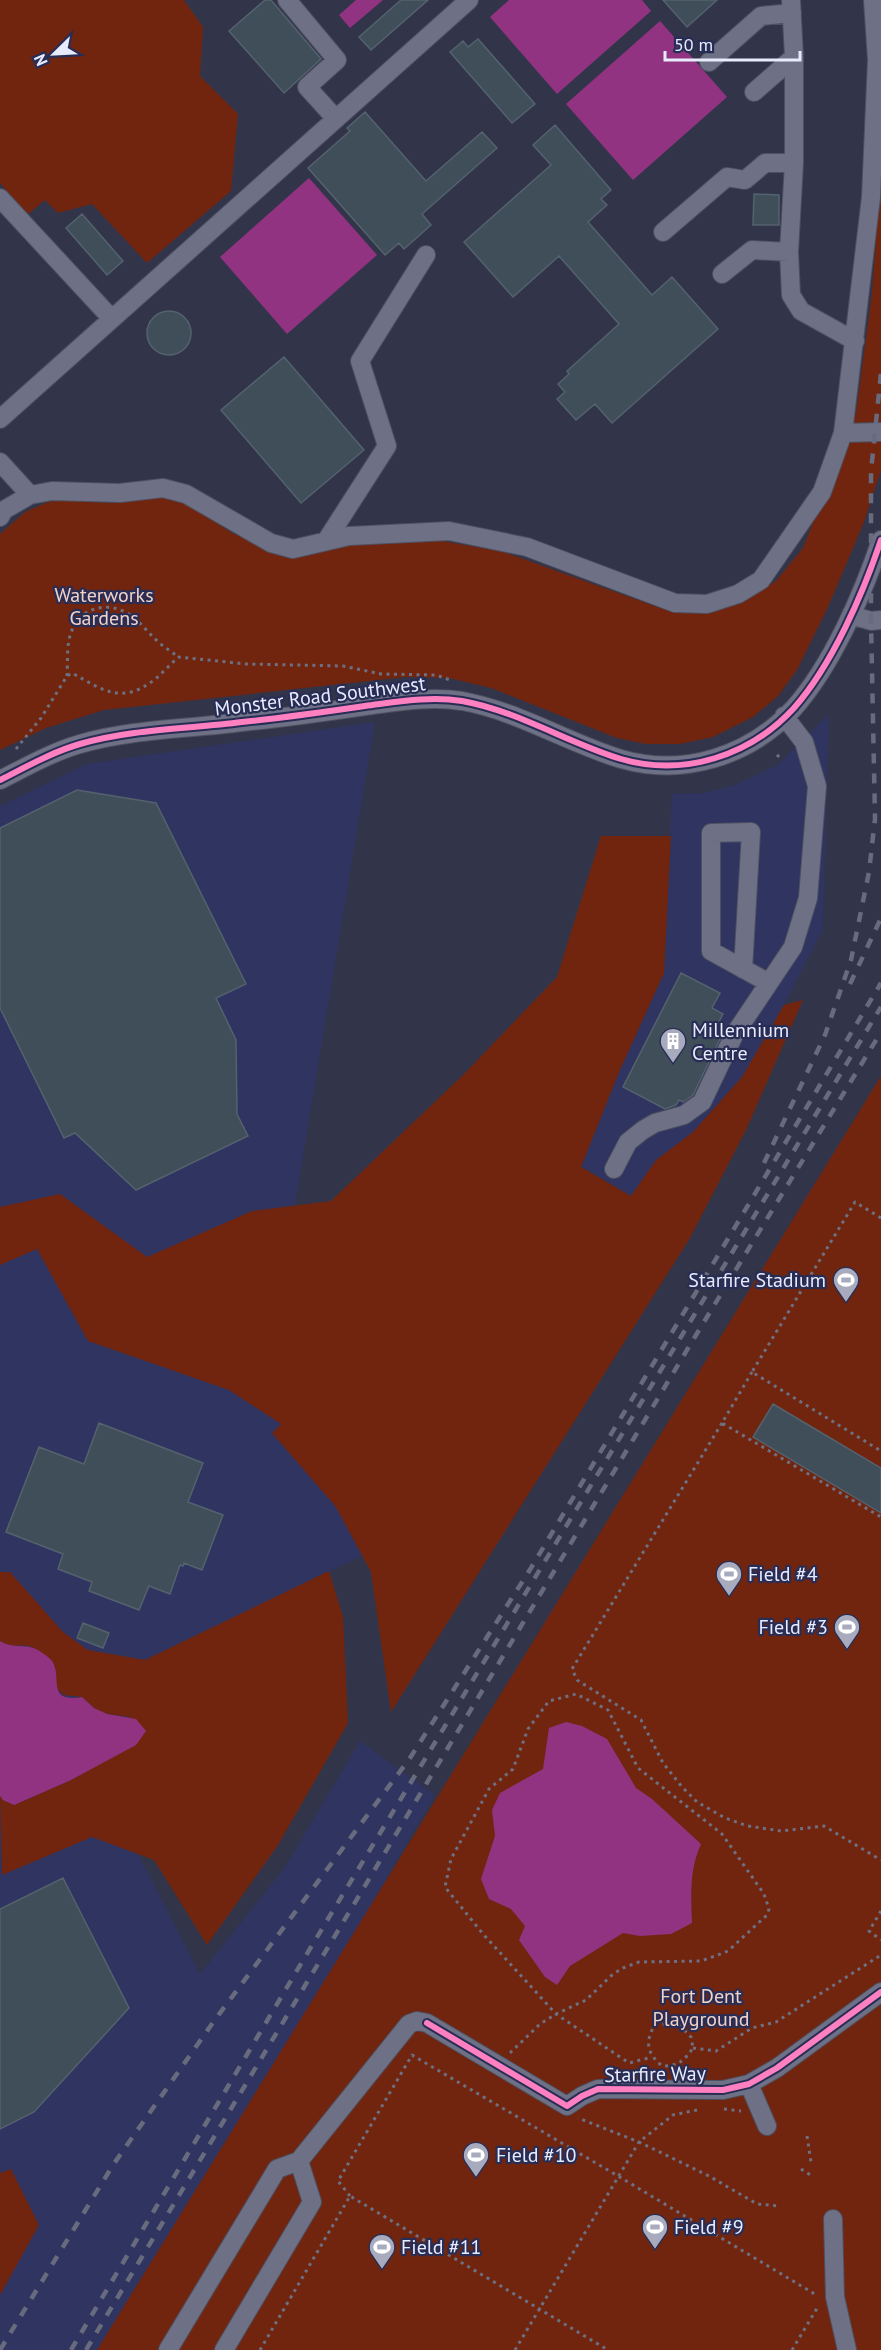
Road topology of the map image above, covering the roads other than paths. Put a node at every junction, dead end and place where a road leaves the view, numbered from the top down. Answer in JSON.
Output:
{"nodes":[{"id":1,"x":287,"y":0,"type":"edge"},
{"id":2,"x":469,"y":0,"type":"edge"},
{"id":3,"x":873,"y":0,"type":"edge"},
{"id":4,"x":792,"y":7,"type":"edge"},
{"id":5,"x":795,"y":57,"type":"junction"},
{"id":6,"x":709,"y":62,"type":"dead end"},
{"id":7,"x":754,"y":92,"type":"dead end"},
{"id":8,"x":336,"y":119,"type":"junction"},
{"id":9,"x":794,"y":163,"type":"junction"},
{"id":10,"x":0,"y":198,"type":"edge"},
{"id":11,"x":663,"y":232,"type":"dead end"},
{"id":12,"x":789,"y":252,"type":"junction"},
{"id":13,"x":426,"y":255,"type":"dead end"},
{"id":14,"x":722,"y":274,"type":"dead end"},
{"id":15,"x":112,"y":319,"type":"junction"},
{"id":16,"x":855,"y":341,"type":"junction"},
{"id":17,"x":0,"y":419,"type":"edge"},
{"id":18,"x":881,"y":432,"type":"edge"},
{"id":19,"x":843,"y":433,"type":"junction"},
{"id":20,"x":0,"y":462,"type":"edge"},
{"id":21,"x":30,"y":495,"type":"junction"},
{"id":22,"x":0,"y":516,"type":"edge"},
{"id":23,"x":881,"y":540,"type":"edge"},
{"id":24,"x":326,"y":541,"type":"junction"},
{"id":25,"x":851,"y":615,"type":"junction"},
{"id":26,"x":881,"y":620,"type":"edge"},
{"id":27,"x":784,"y":716,"type":"junction"},
{"id":28,"x":0,"y":780,"type":"edge"},
{"id":29,"x":743,"y":969,"type":"junction"},
{"id":30,"x":769,"y":983,"type":"junction"},
{"id":31,"x":614,"y":1169,"type":"dead end"},
{"id":32,"x":881,"y":1992,"type":"edge"},
{"id":33,"x":750,"y":2084,"type":"junction"},
{"id":34,"x":767,"y":2126,"type":"dead end"},
{"id":35,"x":299,"y":2161,"type":"junction"},
{"id":36,"x":833,"y":2219,"type":"dead end"},
{"id":37,"x":168,"y":2350,"type":"edge"},
{"id":38,"x":224,"y":2350,"type":"edge"},
{"id":39,"x":847,"y":2350,"type":"edge"}],
"edges":[{"from":1,"to":8,"type":"street"},
{"from":2,"to":8,"type":"street"},
{"from":3,"to":16,"type":"street"},
{"from":4,"to":5,"type":"street"},
{"from":4,"to":6,"type":"street"},
{"from":5,"to":7,"type":"street"},
{"from":5,"to":9,"type":"street"},
{"from":8,"to":15,"type":"street"},
{"from":9,"to":11,"type":"street"},
{"from":9,"to":12,"type":"street"},
{"from":10,"to":15,"type":"street"},
{"from":12,"to":14,"type":"street"},
{"from":12,"to":16,"type":"street"},
{"from":13,"to":24,"type":"street"},
{"from":15,"to":17,"type":"street"},
{"from":16,"to":19,"type":"street"},
{"from":18,"to":19,"type":"street"},
{"from":19,"to":24,"type":"street"},
{"from":20,"to":21,"type":"street"},
{"from":21,"to":22,"type":"street"},
{"from":21,"to":24,"type":"street"},
{"from":23,"to":25,"type":"street","name":"Monster Road Southwest"},
{"from":25,"to":26,"type":"street"},
{"from":25,"to":27,"type":"street","name":"Monster Road Southwest"},
{"from":27,"to":28,"type":"street","name":"Monster Road Southwest"},
{"from":27,"to":30,"type":"street"},
{"from":29,"to":29,"type":"street"},
{"from":29,"to":30,"type":"street"},
{"from":30,"to":31,"type":"street"},
{"from":32,"to":33,"type":"street","name":"Starfire Way"},
{"from":33,"to":34,"type":"street"},
{"from":33,"to":35,"type":"street","name":"Starfire Way"},
{"from":35,"to":37,"type":"street"},
{"from":35,"to":38,"type":"street"},
{"from":36,"to":39,"type":"street"}]}
